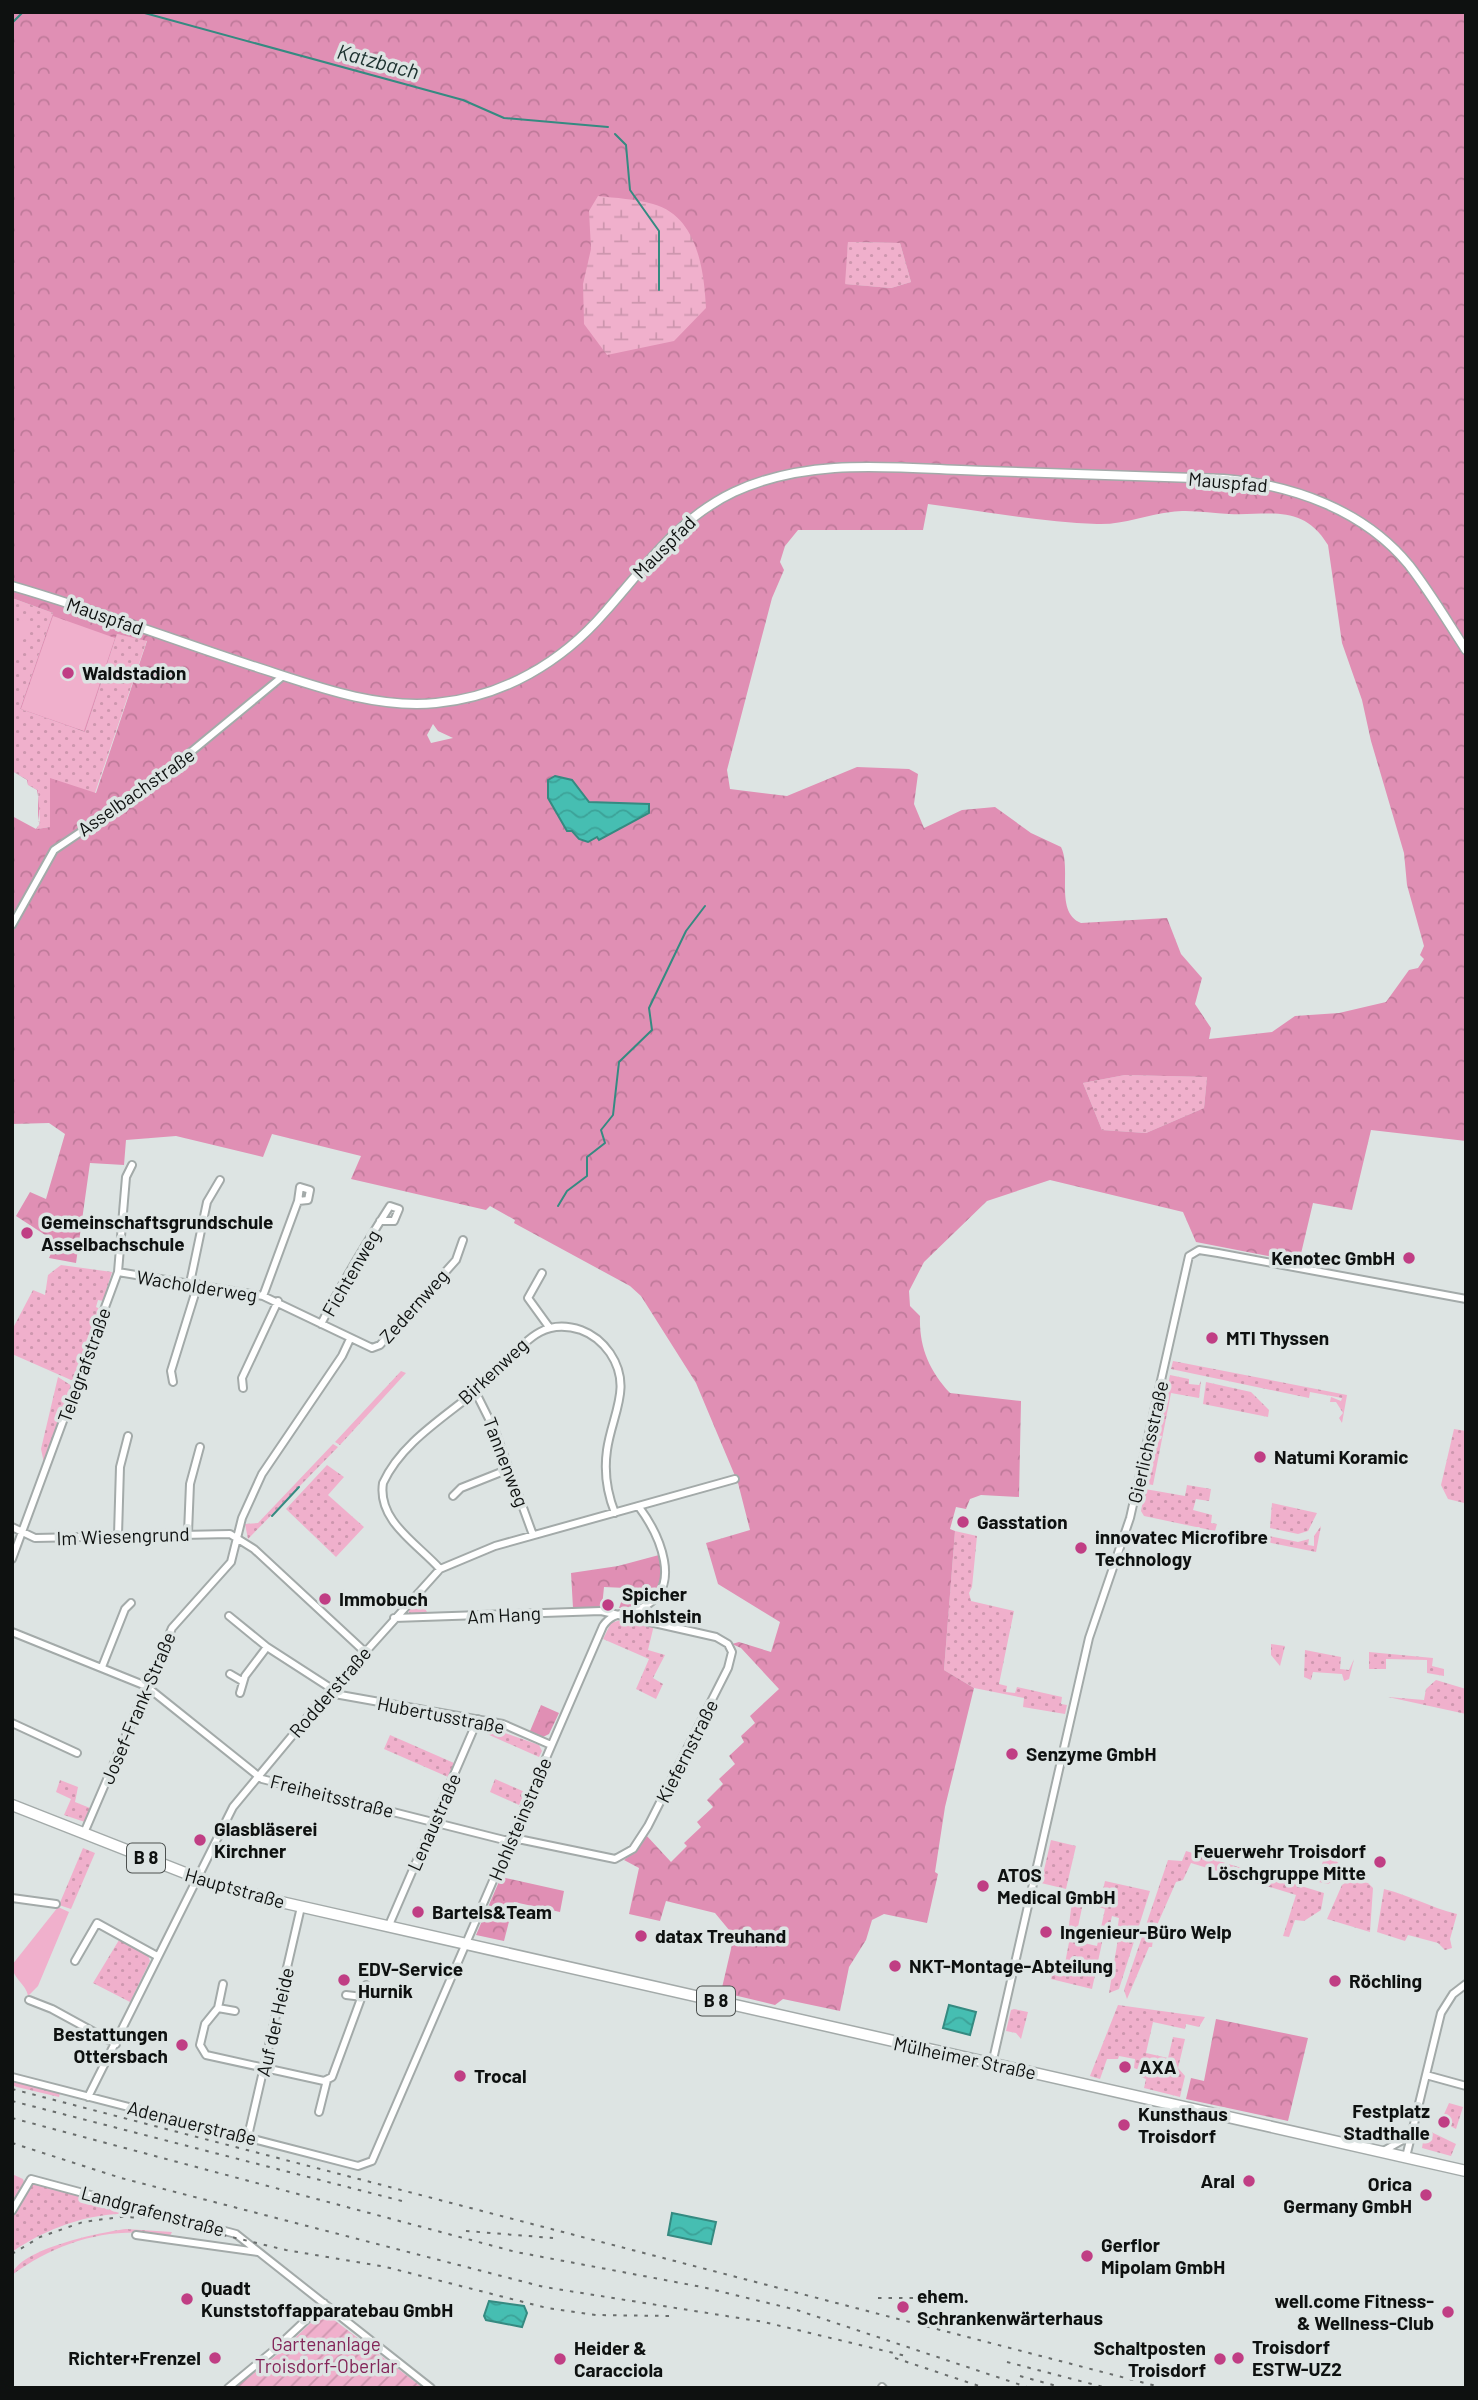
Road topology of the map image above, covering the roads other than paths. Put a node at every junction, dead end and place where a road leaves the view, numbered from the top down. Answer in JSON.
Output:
{"nodes":[{"id":1,"x":12,"y":586,"type":"edge"},
{"id":2,"x":1466,"y":650,"type":"edge"},
{"id":3,"x":283,"y":676,"type":"junction"},
{"id":4,"x":12,"y":925,"type":"edge"},
{"id":5,"x":132,"y":1165,"type":"dead end"},
{"id":6,"x":220,"y":1180,"type":"dead end"},
{"id":7,"x":298,"y":1201,"type":"dead end"},
{"id":8,"x":380,"y":1221,"type":"dead end"},
{"id":9,"x":463,"y":1240,"type":"dead end"},
{"id":10,"x":118,"y":1272,"type":"junction"},
{"id":11,"x":542,"y":1273,"type":"dead end"},
{"id":12,"x":194,"y":1283,"type":"junction"},
{"id":13,"x":264,"y":1296,"type":"junction"},
{"id":14,"x":1466,"y":1299,"type":"edge"},
{"id":15,"x":278,"y":1301,"type":"junction"},
{"id":16,"x":321,"y":1324,"type":"junction"},
{"id":17,"x":549,"y":1327,"type":"junction"},
{"id":18,"x":350,"y":1339,"type":"junction"},
{"id":19,"x":173,"y":1382,"type":"dead end"},
{"id":20,"x":243,"y":1388,"type":"dead end"},
{"id":21,"x":475,"y":1391,"type":"junction"},
{"id":22,"x":128,"y":1436,"type":"dead end"},
{"id":23,"x":200,"y":1447,"type":"dead end"},
{"id":24,"x":509,"y":1469,"type":"junction"},
{"id":25,"x":735,"y":1479,"type":"dead end"},
{"id":26,"x":453,"y":1496,"type":"dead end"},
{"id":27,"x":639,"y":1507,"type":"junction"},
{"id":28,"x":615,"y":1513,"type":"junction"},
{"id":29,"x":12,"y":1527,"type":"edge"},
{"id":30,"x":188,"y":1533,"type":"junction"},
{"id":31,"x":23,"y":1534,"type":"junction"},
{"id":32,"x":118,"y":1535,"type":"junction"},
{"id":33,"x":533,"y":1535,"type":"junction"},
{"id":34,"x":236,"y":1538,"type":"junction"},
{"id":35,"x":12,"y":1559,"type":"edge"},
{"id":36,"x":440,"y":1569,"type":"junction"},
{"id":37,"x":131,"y":1603,"type":"dead end"},
{"id":38,"x":613,"y":1615,"type":"junction"},
{"id":39,"x":229,"y":1616,"type":"dead end"},
{"id":40,"x":394,"y":1618,"type":"junction"},
{"id":41,"x":12,"y":1632,"type":"edge"},
{"id":42,"x":267,"y":1647,"type":"junction"},
{"id":43,"x":365,"y":1652,"type":"junction"},
{"id":44,"x":102,"y":1667,"type":"junction"},
{"id":45,"x":230,"y":1674,"type":"dead end"},
{"id":46,"x":242,"y":1681,"type":"junction"},
{"id":47,"x":146,"y":1686,"type":"junction"},
{"id":48,"x":330,"y":1691,"type":"junction"},
{"id":49,"x":240,"y":1693,"type":"dead end"},
{"id":50,"x":478,"y":1719,"type":"junction"},
{"id":51,"x":12,"y":1723,"type":"edge"},
{"id":52,"x":551,"y":1745,"type":"junction"},
{"id":53,"x":77,"y":1753,"type":"dead end"},
{"id":54,"x":257,"y":1775,"type":"junction"},
{"id":55,"x":12,"y":1805,"type":"edge"},
{"id":56,"x":433,"y":1821,"type":"junction"},
{"id":57,"x":84,"y":1833,"type":"junction"},
{"id":58,"x":512,"y":1840,"type":"junction"},
{"id":59,"x":196,"y":1878,"type":"junction"},
{"id":60,"x":12,"y":1898,"type":"edge"},
{"id":61,"x":56,"y":1905,"type":"dead end"},
{"id":62,"x":301,"y":1907,"type":"junction"},
{"id":63,"x":389,"y":1925,"type":"junction"},
{"id":64,"x":465,"y":1943,"type":"junction"},
{"id":65,"x":157,"y":1956,"type":"junction"},
{"id":66,"x":75,"y":1961,"type":"dead end"},
{"id":67,"x":223,"y":1984,"type":"dead end"},
{"id":68,"x":1466,"y":1984,"type":"edge"},
{"id":69,"x":366,"y":1986,"type":"dead end"},
{"id":70,"x":346,"y":1995,"type":"dead end"},
{"id":71,"x":363,"y":1997,"type":"junction"},
{"id":72,"x":29,"y":2000,"type":"dead end"},
{"id":73,"x":218,"y":2008,"type":"junction"},
{"id":74,"x":235,"y":2011,"type":"dead end"},
{"id":75,"x":116,"y":2043,"type":"junction"},
{"id":76,"x":992,"y":2064,"type":"junction"},
{"id":77,"x":264,"y":2068,"type":"junction"},
{"id":78,"x":1426,"y":2075,"type":"junction"},
{"id":79,"x":12,"y":2077,"type":"edge"},
{"id":80,"x":327,"y":2080,"type":"junction"},
{"id":81,"x":1466,"y":2086,"type":"edge"},
{"id":82,"x":88,"y":2096,"type":"junction"},
{"id":83,"x":319,"y":2112,"type":"dead end"},
{"id":84,"x":1410,"y":2136,"type":"junction"},
{"id":85,"x":248,"y":2137,"type":"junction"},
{"id":86,"x":1378,"y":2151,"type":"junction"},
{"id":87,"x":1406,"y":2157,"type":"junction"},
{"id":88,"x":372,"y":2161,"type":"joint"},
{"id":89,"x":1466,"y":2171,"type":"edge"},
{"id":90,"x":12,"y":2211,"type":"edge"},
{"id":91,"x":136,"y":2235,"type":"dead end"},
{"id":92,"x":260,"y":2252,"type":"junction"},
{"id":93,"x":324,"y":2303,"type":"junction"},
{"id":94,"x":228,"y":2388,"type":"edge"},
{"id":95,"x":431,"y":2388,"type":"edge"}],
"edges":[{"from":1,"to":3,"type":"street","name":"Mauspfad"},
{"from":2,"to":3,"type":"street","name":"Mauspfad"},
{"from":3,"to":4,"type":"street","name":"Asselbachstraße"},
{"from":5,"to":10,"type":"street","name":"Telegrafstraße"},
{"from":6,"to":12,"type":"street"},
{"from":7,"to":13,"type":"street"},
{"from":8,"to":16,"type":"street","name":"Fichtenweg"},
{"from":9,"to":18,"type":"street","name":"Zedernweg"},
{"from":10,"to":12,"type":"street","name":"Wacholderweg"},
{"from":10,"to":31,"type":"street","name":"Telegrafstraße"},
{"from":11,"to":17,"type":"street"},
{"from":12,"to":13,"type":"street","name":"Wacholderweg"},
{"from":12,"to":19,"type":"street"},
{"from":13,"to":15,"type":"street","name":"Wacholderweg"},
{"from":14,"to":76,"type":"street","name":"Gierlichsstraße"},
{"from":15,"to":16,"type":"street","name":"Wacholderweg"},
{"from":15,"to":20,"type":"street"},
{"from":16,"to":18,"type":"street","name":"Wacholderweg"},
{"from":17,"to":21,"type":"street","name":"Birkenweg"},
{"from":17,"to":28,"type":"street","name":"Birkenweg"},
{"from":18,"to":34,"type":"street","name":"Josef-Frank-Straße"},
{"from":21,"to":24,"type":"street","name":"Tannenweg"},
{"from":21,"to":36,"type":"street","name":"Birkenweg"},
{"from":22,"to":32,"type":"street"},
{"from":23,"to":30,"type":"street"},
{"from":24,"to":26,"type":"street"},
{"from":24,"to":33,"type":"street","name":"Tannenweg"},
{"from":25,"to":27,"type":"street","name":"Rodderstraße"},
{"from":27,"to":28,"type":"street","name":"Rodderstraße"},
{"from":27,"to":38,"type":"street"},
{"from":28,"to":33,"type":"street","name":"Rodderstraße"},
{"from":29,"to":31,"type":"street","name":"Im Wiesengrund"},
{"from":30,"to":32,"type":"street","name":"Im Wiesengrund"},
{"from":30,"to":34,"type":"street","name":"Im Wiesengrund"},
{"from":31,"to":32,"type":"street","name":"Im Wiesengrund"},
{"from":31,"to":35,"type":"street","name":"Telegrafstraße"},
{"from":33,"to":36,"type":"street","name":"Rodderstraße"},
{"from":34,"to":43,"type":"street"},
{"from":34,"to":47,"type":"street","name":"Josef-Frank-Straße"},
{"from":36,"to":40,"type":"street","name":"Rodderstraße"},
{"from":37,"to":44,"type":"street"},
{"from":38,"to":40,"type":"street","name":"Am Hang"},
{"from":38,"to":52,"type":"street","name":"Hohlsteinstraße"},
{"from":38,"to":58,"type":"street","name":"Kiefernstraße"},
{"from":39,"to":42,"type":"street"},
{"from":40,"to":43,"type":"street","name":"Rodderstraße"},
{"from":41,"to":44,"type":"street","name":"Freiheitsstraße"},
{"from":42,"to":46,"type":"street"},
{"from":42,"to":48,"type":"street"},
{"from":43,"to":48,"type":"street","name":"Rodderstraße"},
{"from":44,"to":47,"type":"street","name":"Freiheitsstraße"},
{"from":45,"to":46,"type":"street"},
{"from":46,"to":49,"type":"street"},
{"from":47,"to":54,"type":"street","name":"Freiheitsstraße"},
{"from":47,"to":57,"type":"street","name":"Josef-Frank-Straße"},
{"from":48,"to":50,"type":"street","name":"Hubertusstraße"},
{"from":48,"to":54,"type":"street","name":"Rodderstraße"},
{"from":50,"to":52,"type":"street","name":"Hubertusstraße"},
{"from":50,"to":56,"type":"street","name":"Lenaustraße"},
{"from":51,"to":53,"type":"street"},
{"from":52,"to":58,"type":"street","name":"Hohlsteinstraße"},
{"from":54,"to":56,"type":"street","name":"Freiheitsstraße"},
{"from":54,"to":59,"type":"street","name":"Rodderstraße"},
{"from":55,"to":57,"type":"main road","name":"Hauptstraße","number":"B 8"},
{"from":56,"to":58,"type":"street","name":"Freiheitsstraße"},
{"from":56,"to":63,"type":"street","name":"Lenaustraße"},
{"from":57,"to":59,"type":"main road","name":"Hauptstraße","number":"B 8"},
{"from":58,"to":64,"type":"street","name":"Hohlsteinstraße"},
{"from":59,"to":62,"type":"main road","name":"Hauptstraße","number":"B 8"},
{"from":59,"to":65,"type":"street","name":"Rodderstraße"},
{"from":60,"to":61,"type":"street"},
{"from":62,"to":63,"type":"main road","name":"Hauptstraße","number":"B 8"},
{"from":62,"to":77,"type":"street","name":"Auf der Heide"},
{"from":63,"to":64,"type":"main road","name":"Hauptstraße","number":"B 8"},
{"from":64,"to":76,"type":"main road","name":"Mülheimer Straße","number":"B 8"},
{"from":64,"to":88,"type":"street","name":"Hohlsteinstraße"},
{"from":65,"to":66,"type":"street"},
{"from":65,"to":75,"type":"street","name":"Rodderstraße"},
{"from":67,"to":73,"type":"street"},
{"from":68,"to":78,"type":"street"},
{"from":69,"to":71,"type":"street"},
{"from":70,"to":71,"type":"street"},
{"from":71,"to":80,"type":"street"},
{"from":72,"to":75,"type":"street"},
{"from":73,"to":74,"type":"street"},
{"from":73,"to":77,"type":"street"},
{"from":75,"to":82,"type":"street","name":"Rodderstraße"},
{"from":76,"to":86,"type":"main road","name":"Mülheimer Straße","number":"B 8"},
{"from":77,"to":80,"type":"street"},
{"from":77,"to":85,"type":"street","name":"Auf der Heide"},
{"from":78,"to":81,"type":"street"},
{"from":78,"to":84,"type":"street"},
{"from":79,"to":82,"type":"street","name":"Adenauerstraße"},
{"from":80,"to":83,"type":"street"},
{"from":82,"to":85,"type":"street","name":"Adenauerstraße"},
{"from":84,"to":86,"type":"street"},
{"from":84,"to":87,"type":"street"},
{"from":85,"to":88,"type":"street","name":"Adenauerstraße"},
{"from":86,"to":87,"type":"main road","name":"Mülheimer Straße","number":"B 8"},
{"from":87,"to":89,"type":"main road","name":"Mülheimer Straße","number":"B 8"},
{"from":90,"to":92,"type":"street","name":"Landgrafenstraße"},
{"from":91,"to":92,"type":"street"},
{"from":92,"to":93,"type":"street","name":"Landgrafenstraße"},
{"from":93,"to":94,"type":"street"},
{"from":93,"to":95,"type":"street","name":"Landgrafenstraße"}]}
